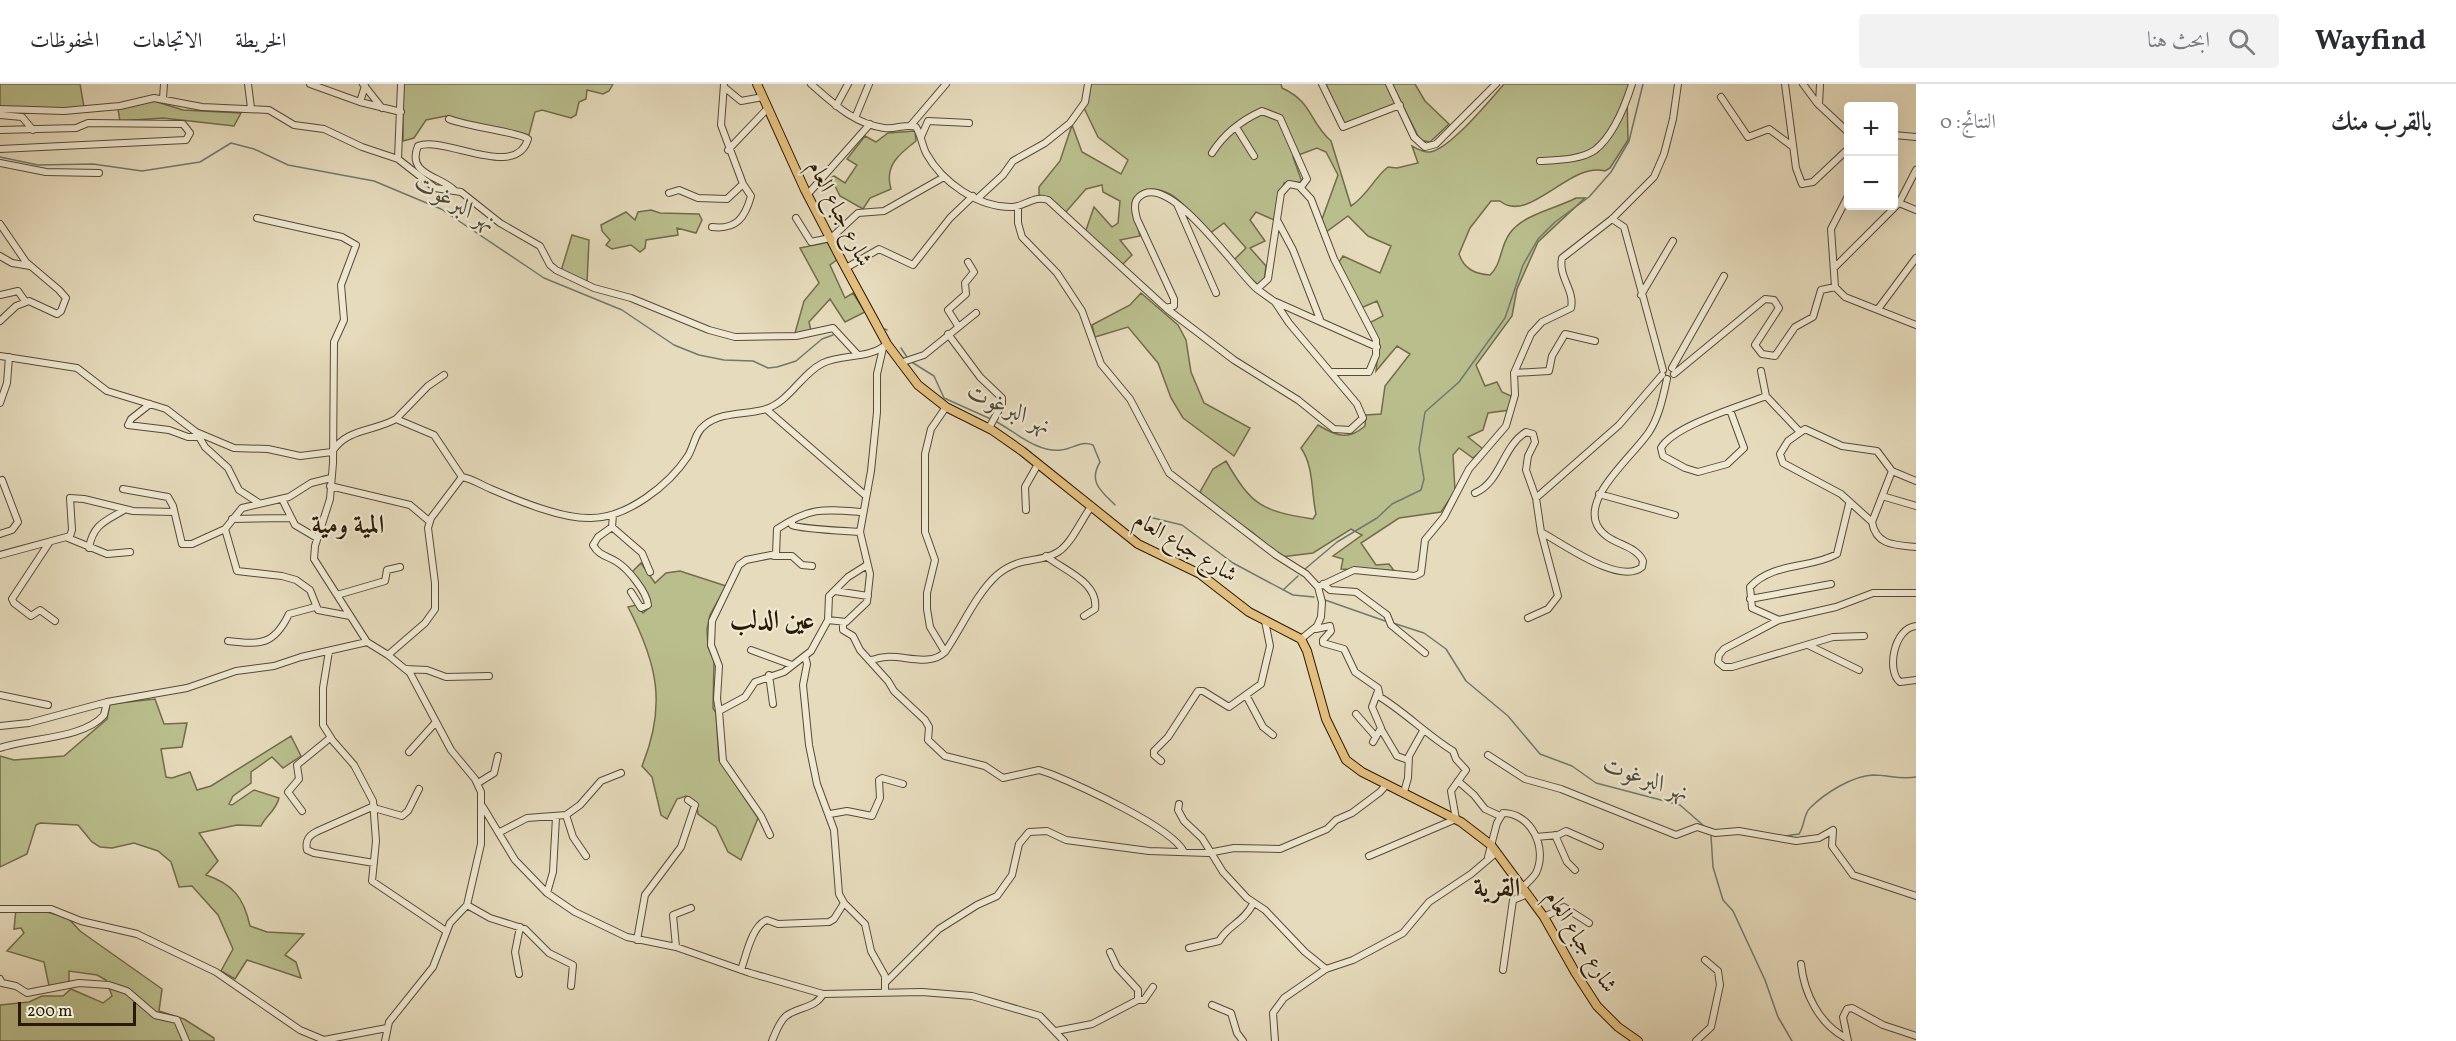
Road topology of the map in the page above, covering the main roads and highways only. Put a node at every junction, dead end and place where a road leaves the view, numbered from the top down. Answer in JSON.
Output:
{"nodes":[{"id":1,"x":756,"y":84,"type":"edge"},
{"id":2,"x":1638,"y":1041,"type":"edge"}],
"edges":[{"from":1,"to":2,"type":"main road","name":"شارع جباع العام"}]}
